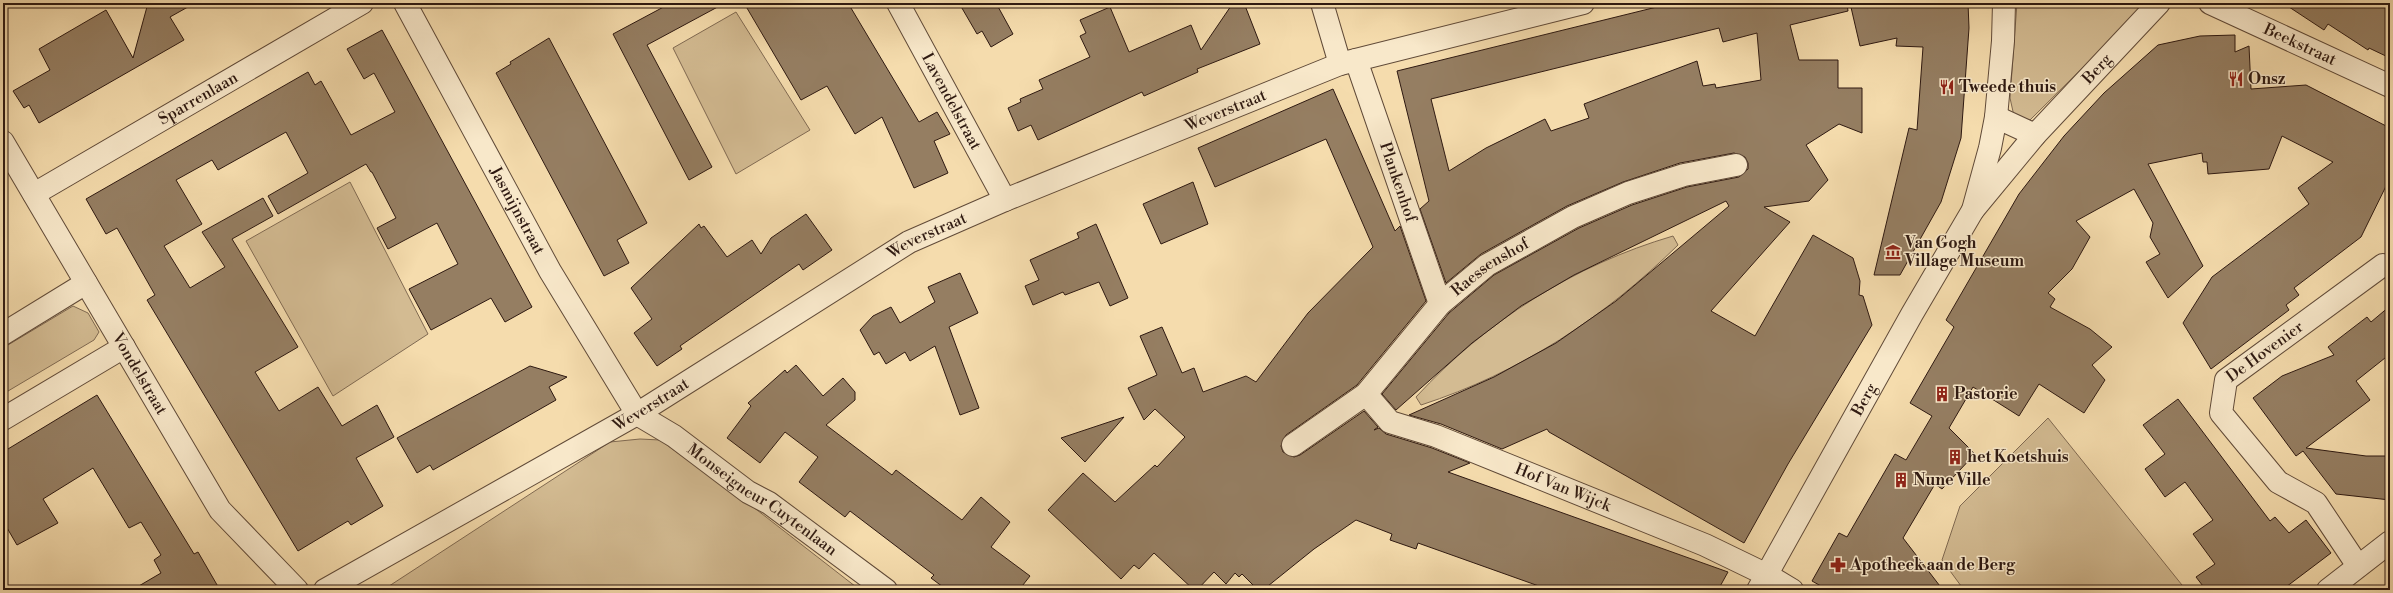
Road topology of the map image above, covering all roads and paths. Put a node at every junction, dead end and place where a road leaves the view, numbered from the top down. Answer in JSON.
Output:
{"nodes":[{"id":1,"x":362,"y":3,"type":"edge"},
{"id":2,"x":405,"y":3,"type":"edge"},
{"id":3,"x":898,"y":3,"type":"edge"},
{"id":4,"x":1322,"y":3,"type":"edge"},
{"id":5,"x":1584,"y":3,"type":"edge"},
{"id":6,"x":2004,"y":3,"type":"edge"},
{"id":7,"x":2159,"y":3,"type":"edge"},
{"id":8,"x":2210,"y":3,"type":"edge"},
{"id":9,"x":1348,"y":62,"type":"junction"},
{"id":10,"x":2390,"y":86,"type":"edge"},
{"id":11,"x":1996,"y":117,"type":"junction"},
{"id":12,"x":2035,"y":135,"type":"junction"},
{"id":13,"x":3,"y":142,"type":"edge"},
{"id":14,"x":1736,"y":165,"type":"dead end"},
{"id":15,"x":34,"y":194,"type":"junction"},
{"id":16,"x":1005,"y":200,"type":"junction"},
{"id":17,"x":1973,"y":210,"type":"junction"},
{"id":18,"x":2383,"y":265,"type":"dead end"},
{"id":19,"x":86,"y":282,"type":"junction"},
{"id":20,"x":1440,"y":304,"type":"junction"},
{"id":21,"x":3,"y":334,"type":"edge"},
{"id":22,"x":124,"y":347,"type":"junction"},
{"id":23,"x":1366,"y":394,"type":"junction"},
{"id":24,"x":637,"y":414,"type":"junction"},
{"id":25,"x":3,"y":419,"type":"edge"},
{"id":26,"x":1293,"y":445,"type":"dead end"},
{"id":27,"x":2390,"y":542,"type":"edge"},
{"id":28,"x":2358,"y":566,"type":"junction"},
{"id":29,"x":1762,"y":582,"type":"edge"},
{"id":30,"x":298,"y":590,"type":"edge"},
{"id":31,"x":325,"y":590,"type":"edge"},
{"id":32,"x":886,"y":590,"type":"edge"},
{"id":33,"x":1792,"y":590,"type":"edge"},
{"id":34,"x":2328,"y":590,"type":"edge"}],
"edges":[{"from":1,"to":15,"type":"street","name":"Sparrenlaan"},
{"from":2,"to":24,"type":"street","name":"Jasmijnstraat"},
{"from":3,"to":16,"type":"street","name":"Lavendelstraat"},
{"from":4,"to":9,"type":"street","name":"Plankenhof"},
{"from":5,"to":9,"type":"street","name":"Weverstraat"},
{"from":6,"to":11,"type":"street","name":"Berg"},
{"from":7,"to":12,"type":"street","name":"Berg"},
{"from":8,"to":10,"type":"street","name":"Beekstraat"},
{"from":9,"to":16,"type":"street","name":"Weverstraat"},
{"from":9,"to":20,"type":"street","name":"Plankenhof"},
{"from":11,"to":12,"type":"street"},
{"from":11,"to":17,"type":"street","name":"Berg"},
{"from":12,"to":17,"type":"street","name":"Berg"},
{"from":13,"to":15,"type":"street","name":"Vondelstraat"},
{"from":14,"to":20,"type":"street","name":"Raessenshof"},
{"from":15,"to":19,"type":"street","name":"Vondelstraat"},
{"from":16,"to":24,"type":"street","name":"Weverstraat"},
{"from":17,"to":29,"type":"street","name":"Berg"},
{"from":18,"to":28,"type":"street","name":"De Hovenier"},
{"from":19,"to":21,"type":"street"},
{"from":19,"to":22,"type":"street","name":"Vondelstraat"},
{"from":20,"to":23,"type":"street","name":"Raessenshof"},
{"from":22,"to":25,"type":"street"},
{"from":22,"to":30,"type":"street","name":"Vondelstraat"},
{"from":23,"to":26,"type":"street","name":"Raessenshof"},
{"from":23,"to":29,"type":"street","name":"Hof Van Wijck"},
{"from":24,"to":31,"type":"street","name":"Weverstraat"},
{"from":24,"to":32,"type":"street","name":"Monseigneur Cuytenlaan"},
{"from":27,"to":28,"type":"street"},
{"from":28,"to":34,"type":"street"},
{"from":29,"to":33,"type":"street","name":"Hof Van Wijck"}]}
